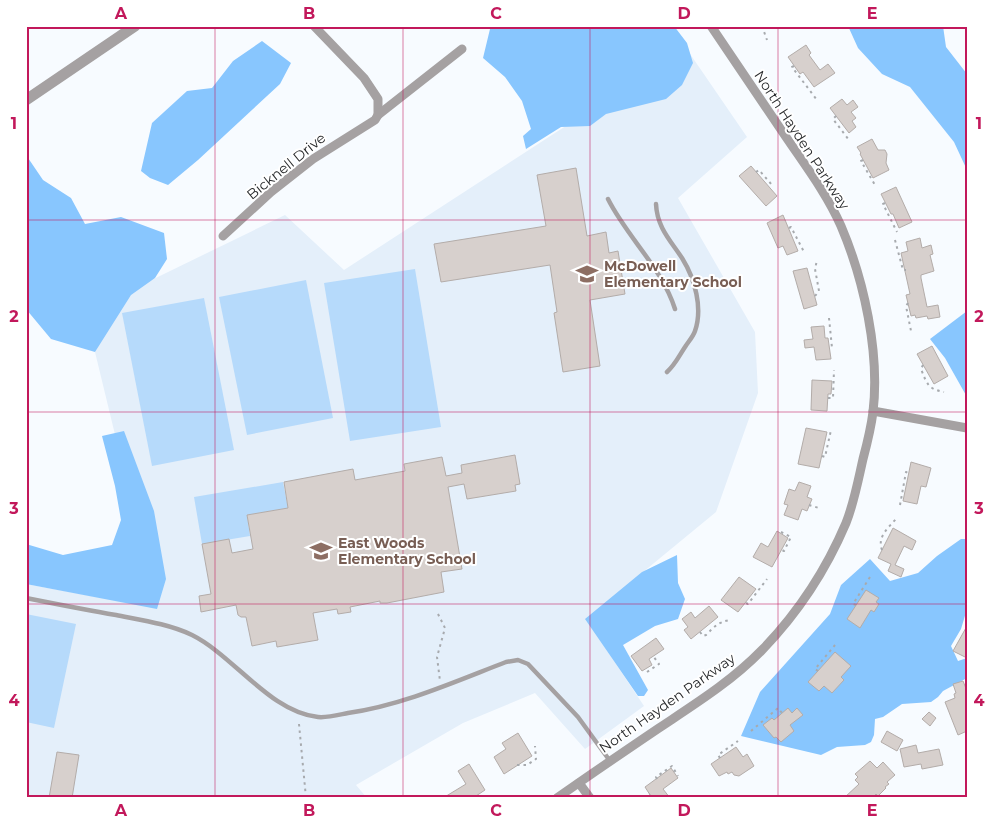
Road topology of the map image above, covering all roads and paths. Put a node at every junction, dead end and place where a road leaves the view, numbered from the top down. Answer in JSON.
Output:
{"nodes":[{"id":1,"x":135,"y":26,"type":"edge"},
{"id":2,"x":314,"y":26,"type":"edge"},
{"id":3,"x":711,"y":26,"type":"edge"},
{"id":4,"x":762,"y":26,"type":"edge"},
{"id":5,"x":767,"y":40,"type":"dead end"},
{"id":6,"x":462,"y":49,"type":"dead end"},
{"id":7,"x":794,"y":66,"type":"dead end"},
{"id":8,"x":26,"y":100,"type":"edge"},
{"id":9,"x":817,"y":100,"type":"dead end"},
{"id":10,"x":378,"y":115,"type":"junction"},
{"id":11,"x":836,"y":116,"type":"dead end"},
{"id":12,"x":849,"y":140,"type":"dead end"},
{"id":13,"x":863,"y":160,"type":"dead end"},
{"id":14,"x":756,"y":172,"type":"dead end"},
{"id":15,"x":772,"y":185,"type":"dead end"},
{"id":16,"x":874,"y":185,"type":"dead end"},
{"id":17,"x":608,"y":198,"type":"dead end"},
{"id":18,"x":885,"y":203,"type":"dead end"},
{"id":19,"x":656,"y":204,"type":"dead end"},
{"id":20,"x":789,"y":228,"type":"dead end"},
{"id":21,"x":897,"y":232,"type":"dead end"},
{"id":22,"x":224,"y":236,"type":"dead end"},
{"id":23,"x":895,"y":240,"type":"dead end"},
{"id":24,"x":804,"y":252,"type":"dead end"},
{"id":25,"x":817,"y":260,"type":"dead end"},
{"id":26,"x":906,"y":270,"type":"dead end"},
{"id":27,"x":815,"y":296,"type":"dead end"},
{"id":28,"x":908,"y":303,"type":"dead end"},
{"id":29,"x":675,"y":309,"type":"dead end"},
{"id":30,"x":829,"y":318,"type":"dead end"},
{"id":31,"x":911,"y":331,"type":"dead end"},
{"id":32,"x":830,"y":349,"type":"dead end"},
{"id":33,"x":923,"y":365,"type":"dead end"},
{"id":34,"x":834,"y":370,"type":"dead end"},
{"id":35,"x":666,"y":372,"type":"dead end"},
{"id":36,"x":944,"y":392,"type":"dead end"},
{"id":37,"x":828,"y":398,"type":"dead end"},
{"id":38,"x":874,"y":411,"type":"junction"},
{"id":39,"x":967,"y":428,"type":"edge"},
{"id":40,"x":831,"y":430,"type":"dead end"},
{"id":41,"x":822,"y":456,"type":"dead end"},
{"id":42,"x":908,"y":473,"type":"dead end"},
{"id":43,"x":809,"y":505,"type":"dead end"},
{"id":44,"x":900,"y":505,"type":"dead end"},
{"id":45,"x":819,"y":508,"type":"dead end"},
{"id":46,"x":896,"y":520,"type":"dead end"},
{"id":47,"x":781,"y":532,"type":"dead end"},
{"id":48,"x":782,"y":550,"type":"dead end"},
{"id":49,"x":882,"y":550,"type":"dead end"},
{"id":50,"x":870,"y":578,"type":"dead end"},
{"id":51,"x":767,"y":580,"type":"dead end"},
{"id":52,"x":26,"y":598,"type":"edge"},
{"id":53,"x":746,"y":603,"type":"dead end"},
{"id":54,"x":856,"y":606,"type":"dead end"},
{"id":55,"x":438,"y":614,"type":"dead end"},
{"id":56,"x":730,"y":620,"type":"dead end"},
{"id":57,"x":700,"y":632,"type":"dead end"},
{"id":58,"x":836,"y":645,"type":"dead end"},
{"id":59,"x":653,"y":656,"type":"dead end"},
{"id":60,"x":818,"y":671,"type":"dead end"},
{"id":61,"x":647,"y":672,"type":"dead end"},
{"id":62,"x":440,"y":682,"type":"dead end"},
{"id":63,"x":782,"y":713,"type":"dead end"},
{"id":64,"x":299,"y":724,"type":"dead end"},
{"id":65,"x":752,"y":731,"type":"dead end"},
{"id":66,"x":738,"y":741,"type":"dead end"},
{"id":67,"x":535,"y":746,"type":"dead end"},
{"id":68,"x":720,"y":758,"type":"dead end"},
{"id":69,"x":610,"y":761,"type":"junction"},
{"id":70,"x":517,"y":766,"type":"dead end"},
{"id":71,"x":678,"y":776,"type":"dead end"},
{"id":72,"x":657,"y":779,"type":"dead end"},
{"id":73,"x":579,"y":783,"type":"junction"},
{"id":74,"x":650,"y":794,"type":"dead end"},
{"id":75,"x":306,"y":798,"type":"edge"},
{"id":76,"x":557,"y":798,"type":"edge"},
{"id":77,"x":590,"y":798,"type":"edge"},
{"id":78,"x":644,"y":798,"type":"edge"}],
"edges":[{"from":1,"to":8,"type":"street"},
{"from":2,"to":10,"type":"street"},
{"from":3,"to":38,"type":"street","name":"North Hayden Parkway"},
{"from":4,"to":5,"type":"path"},
{"from":6,"to":10,"type":"street","name":"Bicknell Drive"},
{"from":7,"to":9,"type":"path"},
{"from":10,"to":22,"type":"street","name":"Bicknell Drive"},
{"from":11,"to":12,"type":"path"},
{"from":13,"to":16,"type":"path"},
{"from":14,"to":15,"type":"path"},
{"from":17,"to":29,"type":"lane"},
{"from":18,"to":21,"type":"path"},
{"from":19,"to":35,"type":"lane"},
{"from":20,"to":24,"type":"path"},
{"from":23,"to":26,"type":"path"},
{"from":25,"to":27,"type":"path"},
{"from":28,"to":31,"type":"path"},
{"from":30,"to":32,"type":"path"},
{"from":33,"to":36,"type":"path"},
{"from":34,"to":37,"type":"path"},
{"from":38,"to":39,"type":"street"},
{"from":38,"to":69,"type":"street","name":"North Hayden Parkway"},
{"from":40,"to":41,"type":"path"},
{"from":42,"to":44,"type":"path"},
{"from":43,"to":45,"type":"path"},
{"from":46,"to":49,"type":"path"},
{"from":47,"to":48,"type":"path"},
{"from":50,"to":54,"type":"path"},
{"from":51,"to":53,"type":"path"},
{"from":52,"to":69,"type":"lane"},
{"from":55,"to":62,"type":"path"},
{"from":56,"to":57,"type":"path"},
{"from":58,"to":60,"type":"path"},
{"from":59,"to":61,"type":"path"},
{"from":63,"to":65,"type":"path"},
{"from":64,"to":75,"type":"path"},
{"from":66,"to":68,"type":"path"},
{"from":67,"to":70,"type":"path"},
{"from":69,"to":73,"type":"street","name":"North Hayden Parkway"},
{"from":71,"to":72,"type":"path"},
{"from":73,"to":76,"type":"street","name":"North Hayden Parkway"},
{"from":73,"to":77,"type":"street"},
{"from":74,"to":78,"type":"path"}]}
